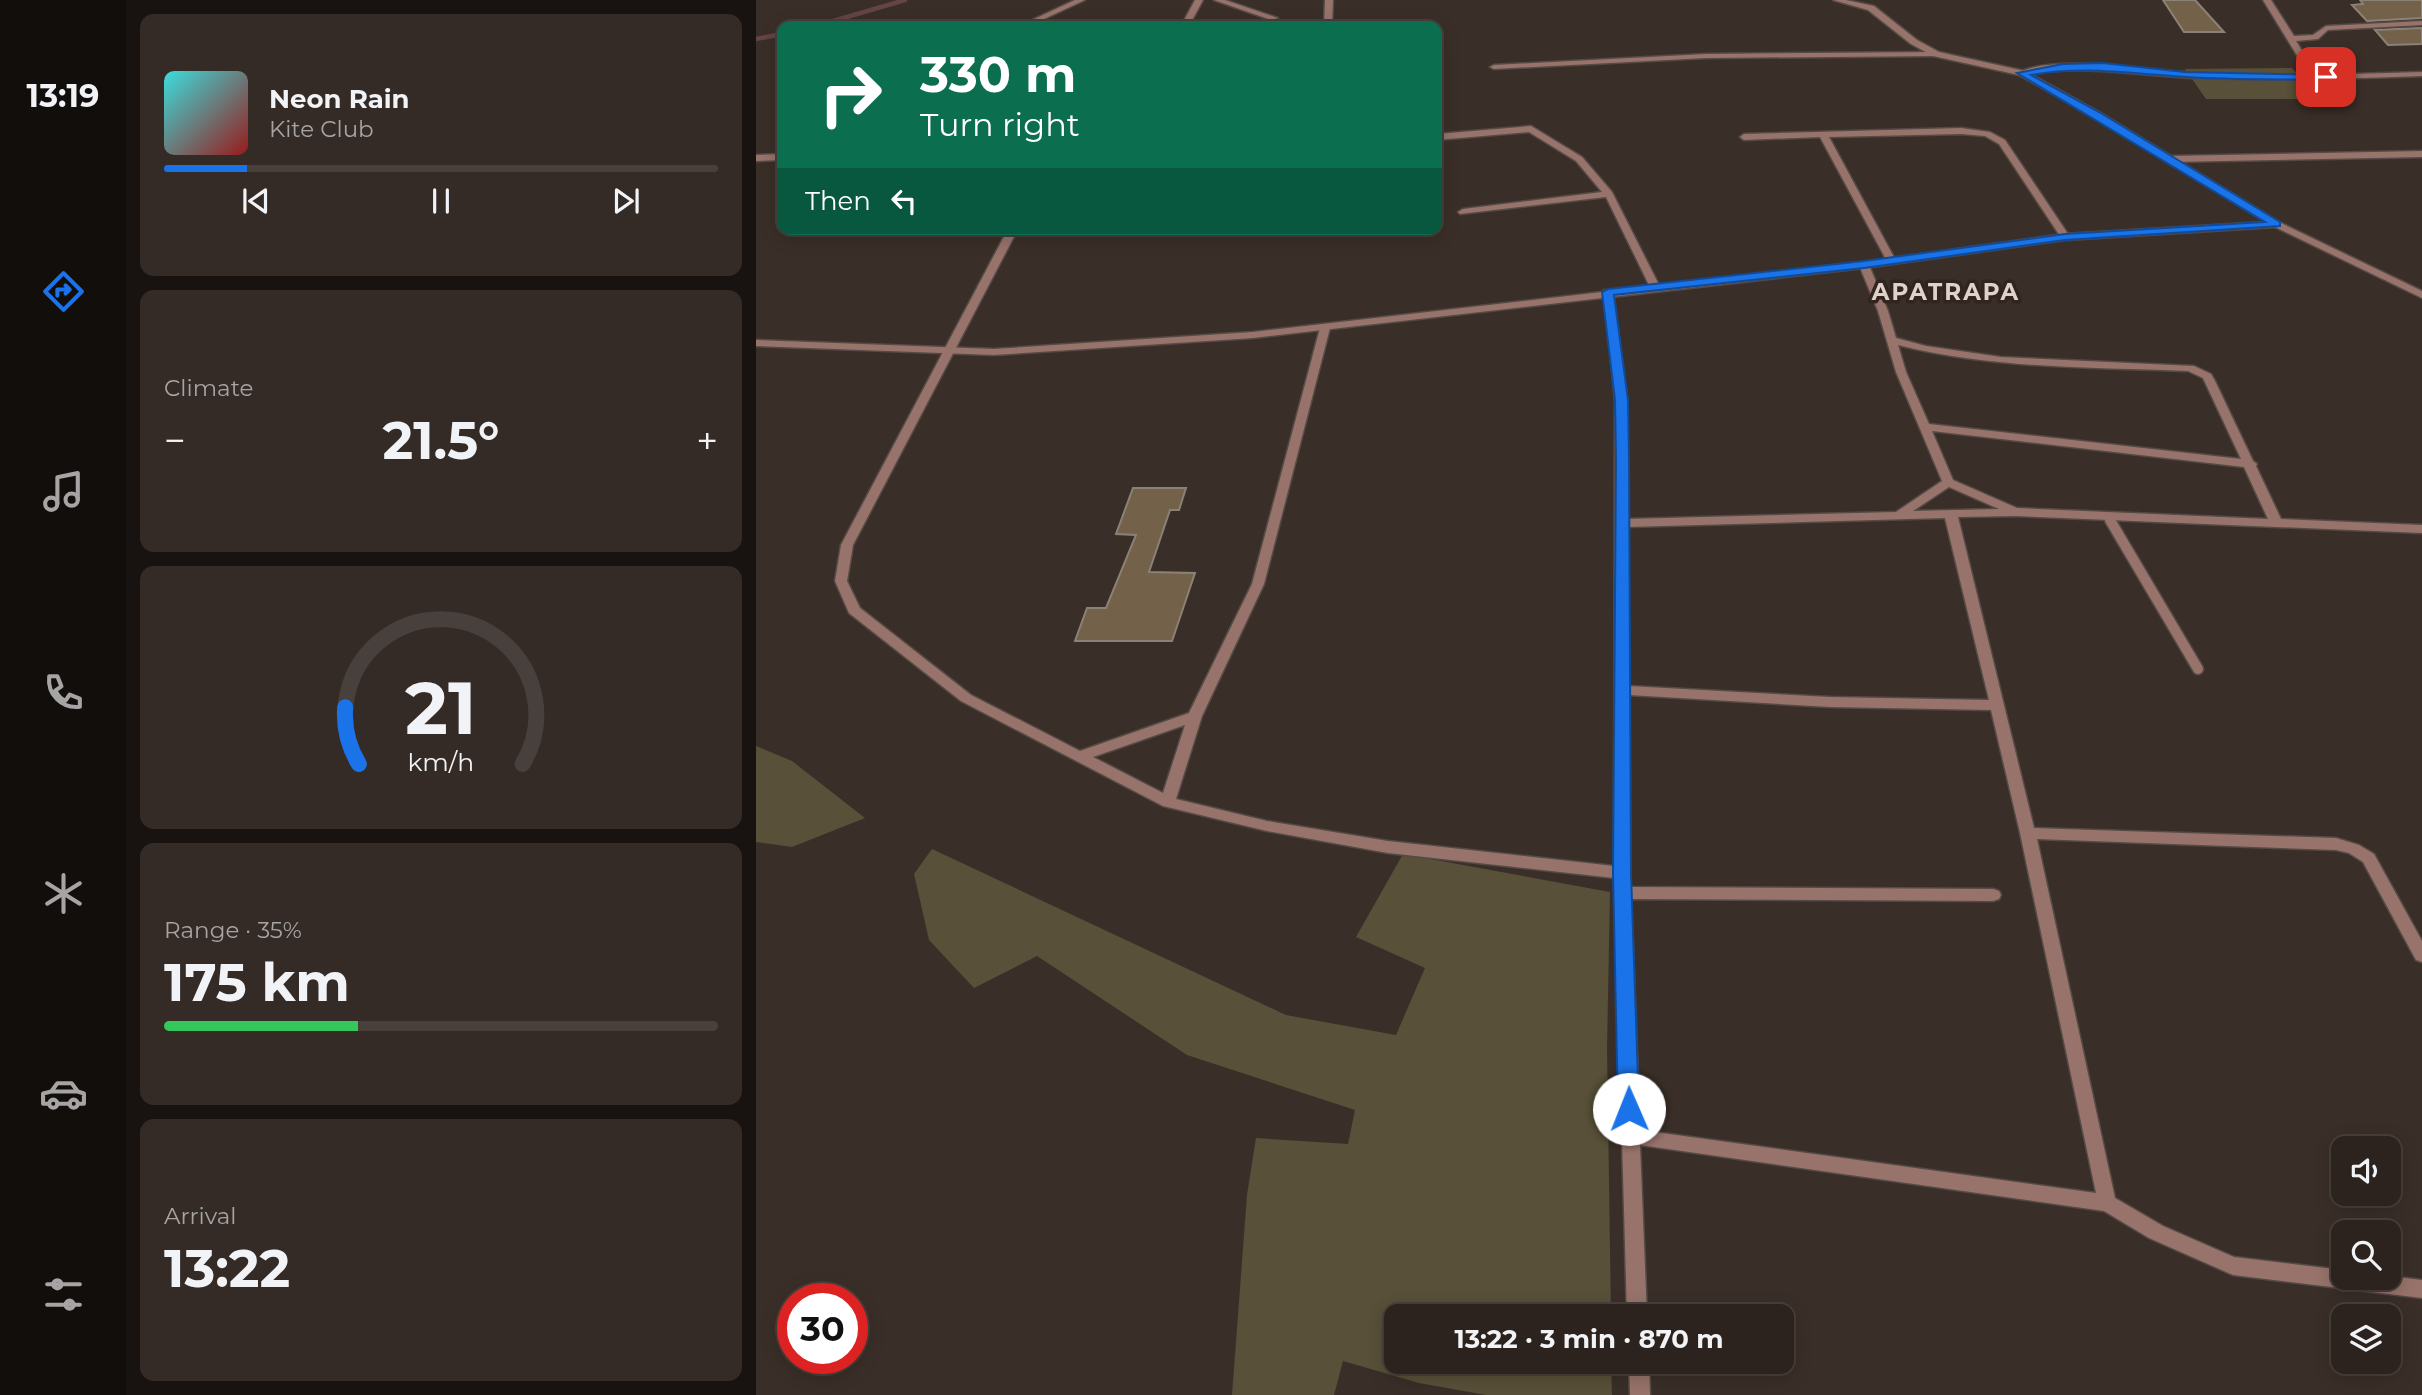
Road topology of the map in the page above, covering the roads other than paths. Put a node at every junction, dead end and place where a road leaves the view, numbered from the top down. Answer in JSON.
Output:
{"nodes":[{"id":1,"x":1082,"y":0,"type":"edge"},
{"id":2,"x":1199,"y":0,"type":"edge"},
{"id":3,"x":1218,"y":0,"type":"edge"},
{"id":4,"x":1329,"y":0,"type":"edge"},
{"id":5,"x":1837,"y":0,"type":"edge"},
{"id":6,"x":2267,"y":0,"type":"edge"},
{"id":7,"x":1870,"y":4,"type":"edge"},
{"id":8,"x":1274,"y":18,"type":"dead end"},
{"id":9,"x":1034,"y":21,"type":"edge"},
{"id":10,"x":1188,"y":21,"type":"edge"},
{"id":11,"x":1328,"y":21,"type":"edge"},
{"id":12,"x":2422,"y":23,"type":"edge"},
{"id":13,"x":2291,"y":39,"type":"junction"},
{"id":14,"x":1936,"y":54,"type":"junction"},
{"id":15,"x":1494,"y":67,"type":"dead end"},
{"id":16,"x":2022,"y":73,"type":"junction"},
{"id":17,"x":2422,"y":74,"type":"edge"},
{"id":18,"x":2315,"y":77,"type":"junction"},
{"id":19,"x":1823,"y":135,"type":"junction"},
{"id":20,"x":1442,"y":137,"type":"edge"},
{"id":21,"x":1744,"y":137,"type":"dead end"},
{"id":22,"x":2422,"y":154,"type":"edge"},
{"id":23,"x":756,"y":158,"type":"edge"},
{"id":24,"x":777,"y":158,"type":"edge"},
{"id":25,"x":2169,"y":159,"type":"junction"},
{"id":26,"x":1609,"y":194,"type":"junction"},
{"id":27,"x":1463,"y":212,"type":"dead end"},
{"id":28,"x":2276,"y":224,"type":"junction"},
{"id":29,"x":1010,"y":235,"type":"edge"},
{"id":30,"x":2065,"y":237,"type":"junction"},
{"id":31,"x":1891,"y":261,"type":"junction"},
{"id":32,"x":1864,"y":265,"type":"junction"},
{"id":33,"x":1655,"y":286,"type":"junction"},
{"id":34,"x":1608,"y":292,"type":"junction"},
{"id":35,"x":2422,"y":295,"type":"edge"},
{"id":36,"x":1325,"y":328,"type":"junction"},
{"id":37,"x":1890,"y":340,"type":"junction"},
{"id":38,"x":756,"y":343,"type":"edge"},
{"id":39,"x":949,"y":351,"type":"junction"},
{"id":40,"x":1927,"y":427,"type":"junction"},
{"id":41,"x":2251,"y":464,"type":"junction"},
{"id":42,"x":1948,"y":482,"type":"junction"},
{"id":43,"x":2016,"y":512,"type":"junction"},
{"id":44,"x":1899,"y":515,"type":"junction"},
{"id":45,"x":1951,"y":515,"type":"junction"},
{"id":46,"x":2109,"y":518,"type":"junction"},
{"id":47,"x":1621,"y":523,"type":"junction"},
{"id":48,"x":2277,"y":524,"type":"junction"},
{"id":49,"x":2422,"y":528,"type":"edge"},
{"id":50,"x":2198,"y":670,"type":"dead end"},
{"id":51,"x":1622,"y":690,"type":"junction"},
{"id":52,"x":1996,"y":705,"type":"junction"},
{"id":53,"x":1195,"y":716,"type":"junction"},
{"id":54,"x":1080,"y":756,"type":"junction"},
{"id":55,"x":1168,"y":802,"type":"junction"},
{"id":56,"x":2028,"y":833,"type":"junction"},
{"id":57,"x":1622,"y":873,"type":"junction"},
{"id":58,"x":1623,"y":893,"type":"junction"},
{"id":59,"x":1993,"y":895,"type":"dead end"},
{"id":60,"x":2422,"y":956,"type":"edge"},
{"id":61,"x":1629,"y":1136,"type":"junction"},
{"id":62,"x":2107,"y":1203,"type":"junction"},
{"id":63,"x":2422,"y":1289,"type":"edge"},
{"id":64,"x":1636,"y":1304,"type":"edge"},
{"id":65,"x":1639,"y":1374,"type":"edge"},
{"id":66,"x":1640,"y":1395,"type":"edge"}],
"edges":[{"from":1,"to":9,"type":"street"},
{"from":2,"to":10,"type":"street"},
{"from":3,"to":8,"type":"street"},
{"from":4,"to":11,"type":"street"},
{"from":5,"to":7,"type":"street"},
{"from":6,"to":13,"type":"street"},
{"from":7,"to":14,"type":"street"},
{"from":12,"to":13,"type":"street"},
{"from":13,"to":18,"type":"street"},
{"from":14,"to":15,"type":"street"},
{"from":14,"to":16,"type":"street"},
{"from":16,"to":18,"type":"street"},
{"from":16,"to":25,"type":"street"},
{"from":17,"to":18,"type":"street"},
{"from":19,"to":21,"type":"street"},
{"from":19,"to":30,"type":"street"},
{"from":19,"to":31,"type":"street"},
{"from":20,"to":26,"type":"street"},
{"from":22,"to":25,"type":"street"},
{"from":23,"to":24,"type":"street"},
{"from":25,"to":28,"type":"street"},
{"from":26,"to":27,"type":"street"},
{"from":26,"to":33,"type":"street"},
{"from":28,"to":30,"type":"street"},
{"from":28,"to":35,"type":"street"},
{"from":29,"to":39,"type":"street"},
{"from":30,"to":31,"type":"street"},
{"from":31,"to":32,"type":"street"},
{"from":32,"to":33,"type":"street"},
{"from":32,"to":37,"type":"street"},
{"from":33,"to":34,"type":"street"},
{"from":34,"to":36,"type":"street"},
{"from":34,"to":47,"type":"street"},
{"from":36,"to":39,"type":"street"},
{"from":36,"to":53,"type":"street"},
{"from":37,"to":40,"type":"street"},
{"from":37,"to":41,"type":"street"},
{"from":38,"to":39,"type":"street"},
{"from":39,"to":54,"type":"street"},
{"from":40,"to":41,"type":"street"},
{"from":40,"to":42,"type":"street"},
{"from":41,"to":48,"type":"street"},
{"from":42,"to":43,"type":"street"},
{"from":42,"to":44,"type":"street"},
{"from":43,"to":45,"type":"street"},
{"from":43,"to":46,"type":"street"},
{"from":44,"to":45,"type":"street"},
{"from":44,"to":47,"type":"street"},
{"from":45,"to":52,"type":"street"},
{"from":46,"to":48,"type":"street"},
{"from":46,"to":50,"type":"lane"},
{"from":47,"to":51,"type":"street"},
{"from":48,"to":49,"type":"street"},
{"from":51,"to":52,"type":"street"},
{"from":51,"to":57,"type":"street"},
{"from":52,"to":56,"type":"street"},
{"from":53,"to":54,"type":"street"},
{"from":53,"to":55,"type":"street"},
{"from":54,"to":55,"type":"street"},
{"from":55,"to":57,"type":"street"},
{"from":56,"to":60,"type":"street"},
{"from":56,"to":62,"type":"street"},
{"from":57,"to":58,"type":"street"},
{"from":58,"to":59,"type":"street"},
{"from":58,"to":61,"type":"street"},
{"from":61,"to":62,"type":"street"},
{"from":61,"to":64,"type":"street"},
{"from":62,"to":63,"type":"street"},
{"from":65,"to":66,"type":"street"}]}
